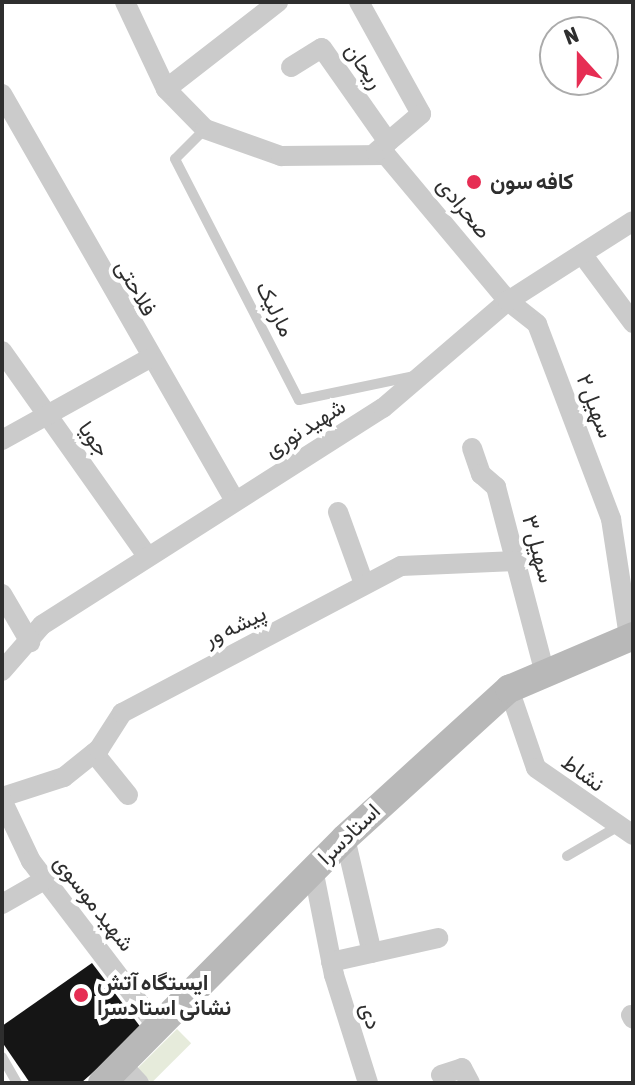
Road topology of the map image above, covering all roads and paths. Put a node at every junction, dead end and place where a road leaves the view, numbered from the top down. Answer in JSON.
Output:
{"nodes":[{"id":1,"x":125,"y":2,"type":"edge"},
{"id":2,"x":278,"y":2,"type":"edge"},
{"id":3,"x":359,"y":2,"type":"edge"},
{"id":4,"x":291,"y":67,"type":"dead end"},
{"id":5,"x":166,"y":89,"type":"junction"},
{"id":6,"x":2,"y":94,"type":"edge"},
{"id":7,"x":205,"y":129,"type":"junction"},
{"id":8,"x":382,"y":147,"type":"junction"},
{"id":9,"x":633,"y":221,"type":"edge"},
{"id":10,"x":582,"y":254,"type":"junction"},
{"id":11,"x":508,"y":301,"type":"junction"},
{"id":12,"x":633,"y":323,"type":"edge"},
{"id":13,"x":2,"y":351,"type":"edge"},
{"id":14,"x":148,"y":359,"type":"junction"},
{"id":15,"x":425,"y":374,"type":"junction"},
{"id":16,"x":48,"y":416,"type":"junction"},
{"id":17,"x":2,"y":440,"type":"edge"},
{"id":18,"x":472,"y":448,"type":"dead end"},
{"id":19,"x":235,"y":501,"type":"junction"},
{"id":20,"x":338,"y":512,"type":"dead end"},
{"id":21,"x":147,"y":556,"type":"junction"},
{"id":22,"x":517,"y":561,"type":"junction"},
{"id":23,"x":364,"y":584,"type":"junction"},
{"id":24,"x":2,"y":594,"type":"edge"},
{"id":25,"x":631,"y":636,"type":"edge"},
{"id":26,"x":30,"y":642,"type":"junction"},
{"id":27,"x":544,"y":670,"type":"junction"},
{"id":28,"x":2,"y":671,"type":"edge"},
{"id":29,"x":509,"y":689,"type":"junction"},
{"id":30,"x":94,"y":753,"type":"junction"},
{"id":31,"x":128,"y":795,"type":"dead end"},
{"id":32,"x":2,"y":799,"type":"edge"},
{"id":33,"x":625,"y":831,"type":"edge"},
{"id":34,"x":345,"y":838,"type":"junction"},
{"id":35,"x":567,"y":856,"type":"dead end"},
{"id":36,"x":313,"y":869,"type":"junction"},
{"id":37,"x":46,"y":879,"type":"junction"},
{"id":38,"x":2,"y":904,"type":"edge"},
{"id":39,"x":438,"y":938,"type":"dead end"},
{"id":40,"x":372,"y":953,"type":"junction"},
{"id":41,"x":331,"y":962,"type":"junction"},
{"id":42,"x":159,"y":1029,"type":"junction"},
{"id":43,"x":2,"y":1057,"type":"edge"},
{"id":44,"x":441,"y":1075,"type":"dead end"},
{"id":45,"x":121,"y":1077,"type":"edge"},
{"id":46,"x":17,"y":1083,"type":"edge"},
{"id":47,"x":368,"y":1083,"type":"edge"},
{"id":48,"x":470,"y":1083,"type":"edge"}],
"edges":[{"from":1,"to":5,"type":"street"},
{"from":2,"to":5,"type":"street"},
{"from":3,"to":8,"type":"street"},
{"from":4,"to":8,"type":"street","name":"ریحان"},
{"from":5,"to":7,"type":"street"},
{"from":6,"to":14,"type":"street","name":"فلاحتی"},
{"from":7,"to":8,"type":"street"},
{"from":7,"to":15,"type":"lane","name":"مارلیک"},
{"from":8,"to":11,"type":"street","name":"صحرادی"},
{"from":9,"to":10,"type":"street","name":"شهید نوری"},
{"from":10,"to":11,"type":"street","name":"شهید نوری"},
{"from":10,"to":12,"type":"street"},
{"from":11,"to":15,"type":"street","name":"شهید نوری"},
{"from":11,"to":25,"type":"street","name":"سهیل ۲"},
{"from":13,"to":16,"type":"street","name":"جویا"},
{"from":14,"to":16,"type":"street"},
{"from":14,"to":19,"type":"street","name":"فلاحتی"},
{"from":15,"to":19,"type":"street","name":"شهید نوری"},
{"from":16,"to":17,"type":"street"},
{"from":16,"to":21,"type":"street","name":"جویا"},
{"from":18,"to":22,"type":"street","name":"سهیل ۳"},
{"from":19,"to":21,"type":"street","name":"شهید نوری"},
{"from":20,"to":23,"type":"street"},
{"from":21,"to":26,"type":"street","name":"شهید نوری"},
{"from":22,"to":23,"type":"street","name":"پیشه ور"},
{"from":22,"to":27,"type":"street","name":"سهیل ۳"},
{"from":23,"to":30,"type":"street","name":"پیشه ور"},
{"from":24,"to":26,"type":"street"},
{"from":25,"to":27,"type":"main road","name":"استادسرا"},
{"from":26,"to":28,"type":"street","name":"شهید نوری"},
{"from":27,"to":29,"type":"main road","name":"استادسرا"},
{"from":29,"to":33,"type":"street","name":"نشاط"},
{"from":29,"to":34,"type":"main road","name":"استادسرا"},
{"from":30,"to":31,"type":"street"},
{"from":30,"to":32,"type":"street","name":"پیشه ور"},
{"from":32,"to":37,"type":"street","name":"شهید موسوی"},
{"from":33,"to":35,"type":"lane"},
{"from":34,"to":36,"type":"main road","name":"استادسرا"},
{"from":34,"to":40,"type":"street"},
{"from":36,"to":41,"type":"street","name":"دی"},
{"from":36,"to":42,"type":"main road","name":"استادسرا"},
{"from":37,"to":38,"type":"street"},
{"from":37,"to":42,"type":"street","name":"شهید موسوی"},
{"from":39,"to":40,"type":"street"},
{"from":40,"to":41,"type":"street"},
{"from":41,"to":47,"type":"street","name":"دی"},
{"from":42,"to":45,"type":"main road","name":"استادسرا"},
{"from":43,"to":46,"type":"lane"},
{"from":44,"to":48,"type":"street"}]}
